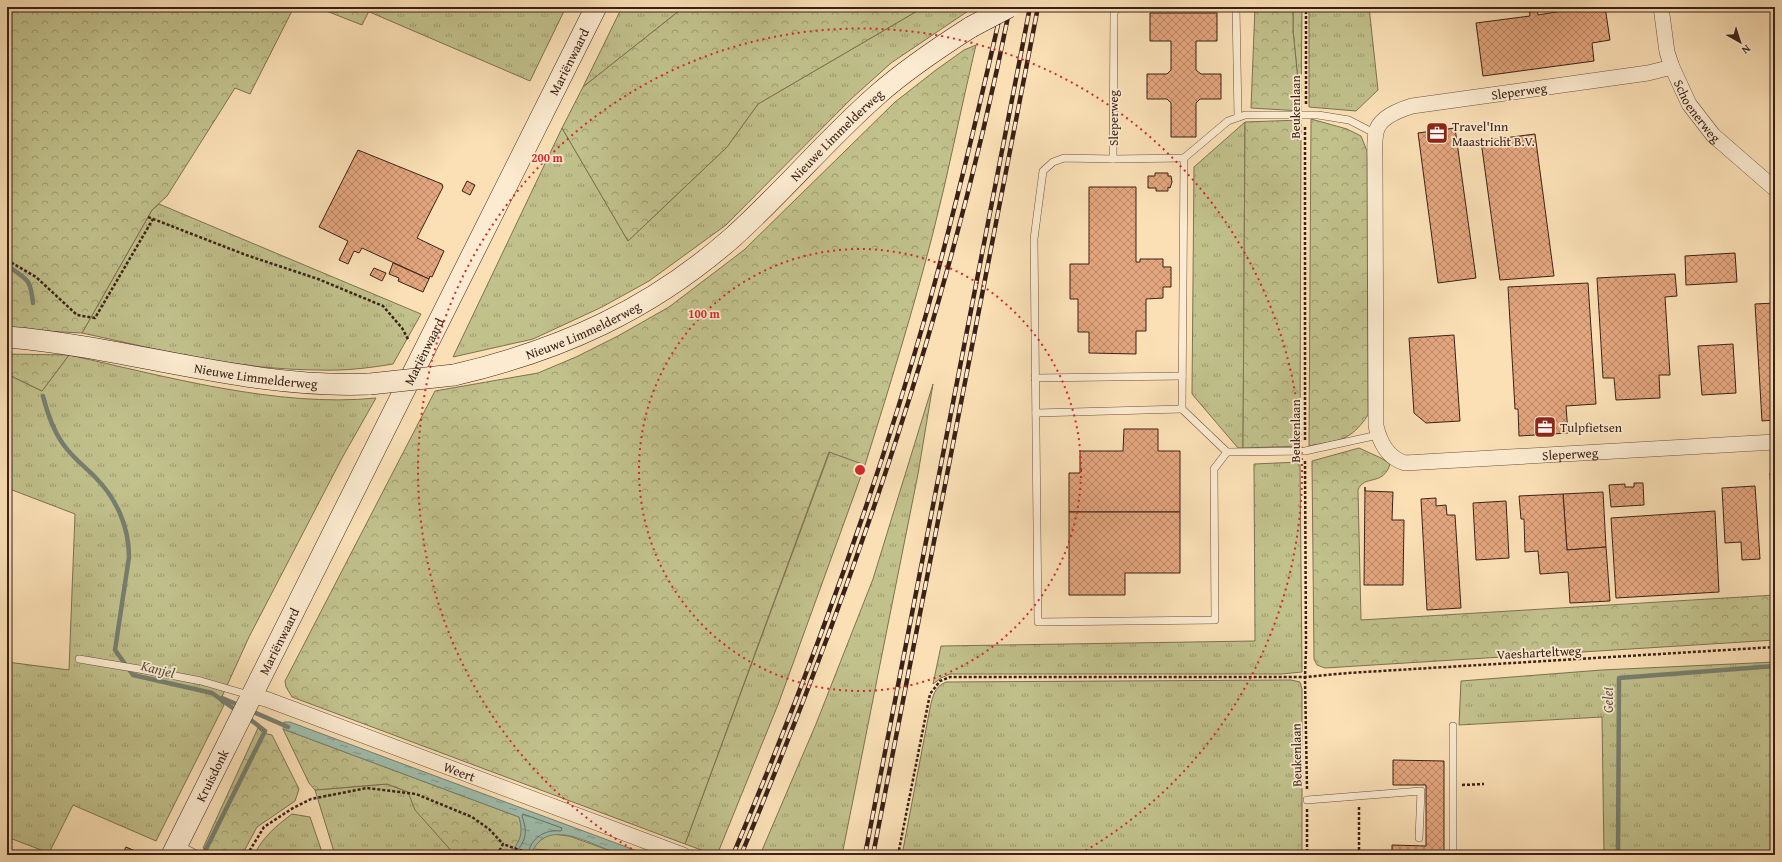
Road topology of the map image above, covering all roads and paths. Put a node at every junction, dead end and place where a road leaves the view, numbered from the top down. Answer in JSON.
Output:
{"nodes":[{"id":1,"x":596,"y":7,"type":"edge"},
{"id":2,"x":1009,"y":7,"type":"edge"},
{"id":3,"x":1117,"y":7,"type":"edge"},
{"id":4,"x":1236,"y":7,"type":"edge"},
{"id":5,"x":1306,"y":7,"type":"edge"},
{"id":6,"x":1661,"y":7,"type":"edge"},
{"id":7,"x":1672,"y":67,"type":"junction"},
{"id":8,"x":1305,"y":114,"type":"junction"},
{"id":9,"x":1241,"y":116,"type":"junction"},
{"id":10,"x":1376,"y":134,"type":"junction"},
{"id":11,"x":1184,"y":158,"type":"junction"},
{"id":12,"x":1113,"y":159,"type":"junction"},
{"id":13,"x":1775,"y":189,"type":"edge"},
{"id":14,"x":148,"y":218,"type":"dead end"},
{"id":15,"x":153,"y":219,"type":"junction"},
{"id":16,"x":7,"y":260,"type":"edge"},
{"id":17,"x":7,"y":337,"type":"edge"},
{"id":18,"x":55,"y":344,"type":"junction"},
{"id":19,"x":412,"y":345,"type":"dead end"},
{"id":20,"x":7,"y":348,"type":"edge"},
{"id":21,"x":1182,"y":376,"type":"junction"},
{"id":22,"x":1035,"y":378,"type":"junction"},
{"id":23,"x":1182,"y":409,"type":"junction"},
{"id":24,"x":1036,"y":414,"type":"junction"},
{"id":25,"x":1378,"y":435,"type":"junction"},
{"id":26,"x":1775,"y":442,"type":"edge"},
{"id":27,"x":1305,"y":451,"type":"junction"},
{"id":28,"x":1227,"y":452,"type":"junction"},
{"id":29,"x":1775,"y":647,"type":"edge"},
{"id":30,"x":79,"y":659,"type":"dead end"},
{"id":31,"x":1305,"y":677,"type":"junction"},
{"id":32,"x":244,"y":694,"type":"junction"},
{"id":33,"x":1452,"y":726,"type":"dead end"},
{"id":34,"x":1484,"y":784,"type":"dead end"},
{"id":35,"x":1453,"y":785,"type":"junction"},
{"id":36,"x":1359,"y":796,"type":"junction"},
{"id":37,"x":1307,"y":800,"type":"junction"},
{"id":38,"x":1419,"y":838,"type":"dead end"},
{"id":39,"x":503,"y":844,"type":"junction"},
{"id":40,"x":174,"y":850,"type":"edge"},
{"id":41,"x":198,"y":855,"type":"edge"},
{"id":42,"x":247,"y":855,"type":"edge"},
{"id":43,"x":497,"y":855,"type":"edge"},
{"id":44,"x":533,"y":855,"type":"edge"},
{"id":45,"x":683,"y":855,"type":"edge"},
{"id":46,"x":898,"y":855,"type":"edge"},
{"id":47,"x":1307,"y":855,"type":"edge"},
{"id":48,"x":1359,"y":855,"type":"edge"},
{"id":49,"x":1453,"y":855,"type":"edge"}],
"edges":[{"from":1,"to":32,"type":"street","name":"Mariënwaard"},
{"from":2,"to":18,"type":"street","name":"Nieuwe Limmelderweg","bridge":true},
{"from":3,"to":12,"type":"lane","name":"Sleperweg"},
{"from":4,"to":9,"type":"lane"},
{"from":5,"to":8,"type":"path","name":"Beukenlaan"},
{"from":6,"to":7,"type":"street","name":"Schoenerweg"},
{"from":7,"to":10,"type":"street","name":"Sleperweg"},
{"from":7,"to":13,"type":"street","name":"Schoenerweg"},
{"from":8,"to":9,"type":"lane"},
{"from":8,"to":10,"type":"lane"},
{"from":8,"to":27,"type":"path","name":"Beukenlaan"},
{"from":9,"to":11,"type":"lane"},
{"from":10,"to":25,"type":"street","name":"Sleperweg"},
{"from":11,"to":12,"type":"lane","name":"Sleperweg"},
{"from":11,"to":21,"type":"lane"},
{"from":12,"to":22,"type":"lane"},
{"from":14,"to":15,"type":"path"},
{"from":15,"to":16,"type":"path"},
{"from":15,"to":19,"type":"path"},
{"from":17,"to":18,"type":"street","name":"Nieuwe Limmelderweg"},
{"from":18,"to":20,"type":"street","name":"Nieuwe Limmelderweg"},
{"from":21,"to":22,"type":"lane"},
{"from":21,"to":23,"type":"lane"},
{"from":22,"to":24,"type":"lane"},
{"from":23,"to":24,"type":"lane"},
{"from":23,"to":28,"type":"lane"},
{"from":24,"to":28,"type":"lane"},
{"from":25,"to":26,"type":"street","name":"Sleperweg"},
{"from":25,"to":27,"type":"lane"},
{"from":27,"to":28,"type":"lane"},
{"from":27,"to":31,"type":"path","name":"Beukenlaan"},
{"from":29,"to":31,"type":"path","name":"Vaesharteltweg"},
{"from":30,"to":32,"type":"lane"},
{"from":31,"to":37,"type":"path","name":"Beukenlaan"},
{"from":31,"to":46,"type":"path","name":"Vaesharteltweg"},
{"from":32,"to":40,"type":"street","name":"Kruisdonk"},
{"from":32,"to":45,"type":"street","name":"Weert"},
{"from":33,"to":35,"type":"lane"},
{"from":34,"to":35,"type":"path"},
{"from":35,"to":49,"type":"lane"},
{"from":36,"to":37,"type":"lane"},
{"from":36,"to":38,"type":"lane"},
{"from":36,"to":48,"type":"path"},
{"from":37,"to":47,"type":"path","name":"Beukenlaan"},
{"from":39,"to":42,"type":"path"},
{"from":39,"to":43,"type":"path"},
{"from":39,"to":44,"type":"path"},
{"from":40,"to":41,"type":"lane"}]}
